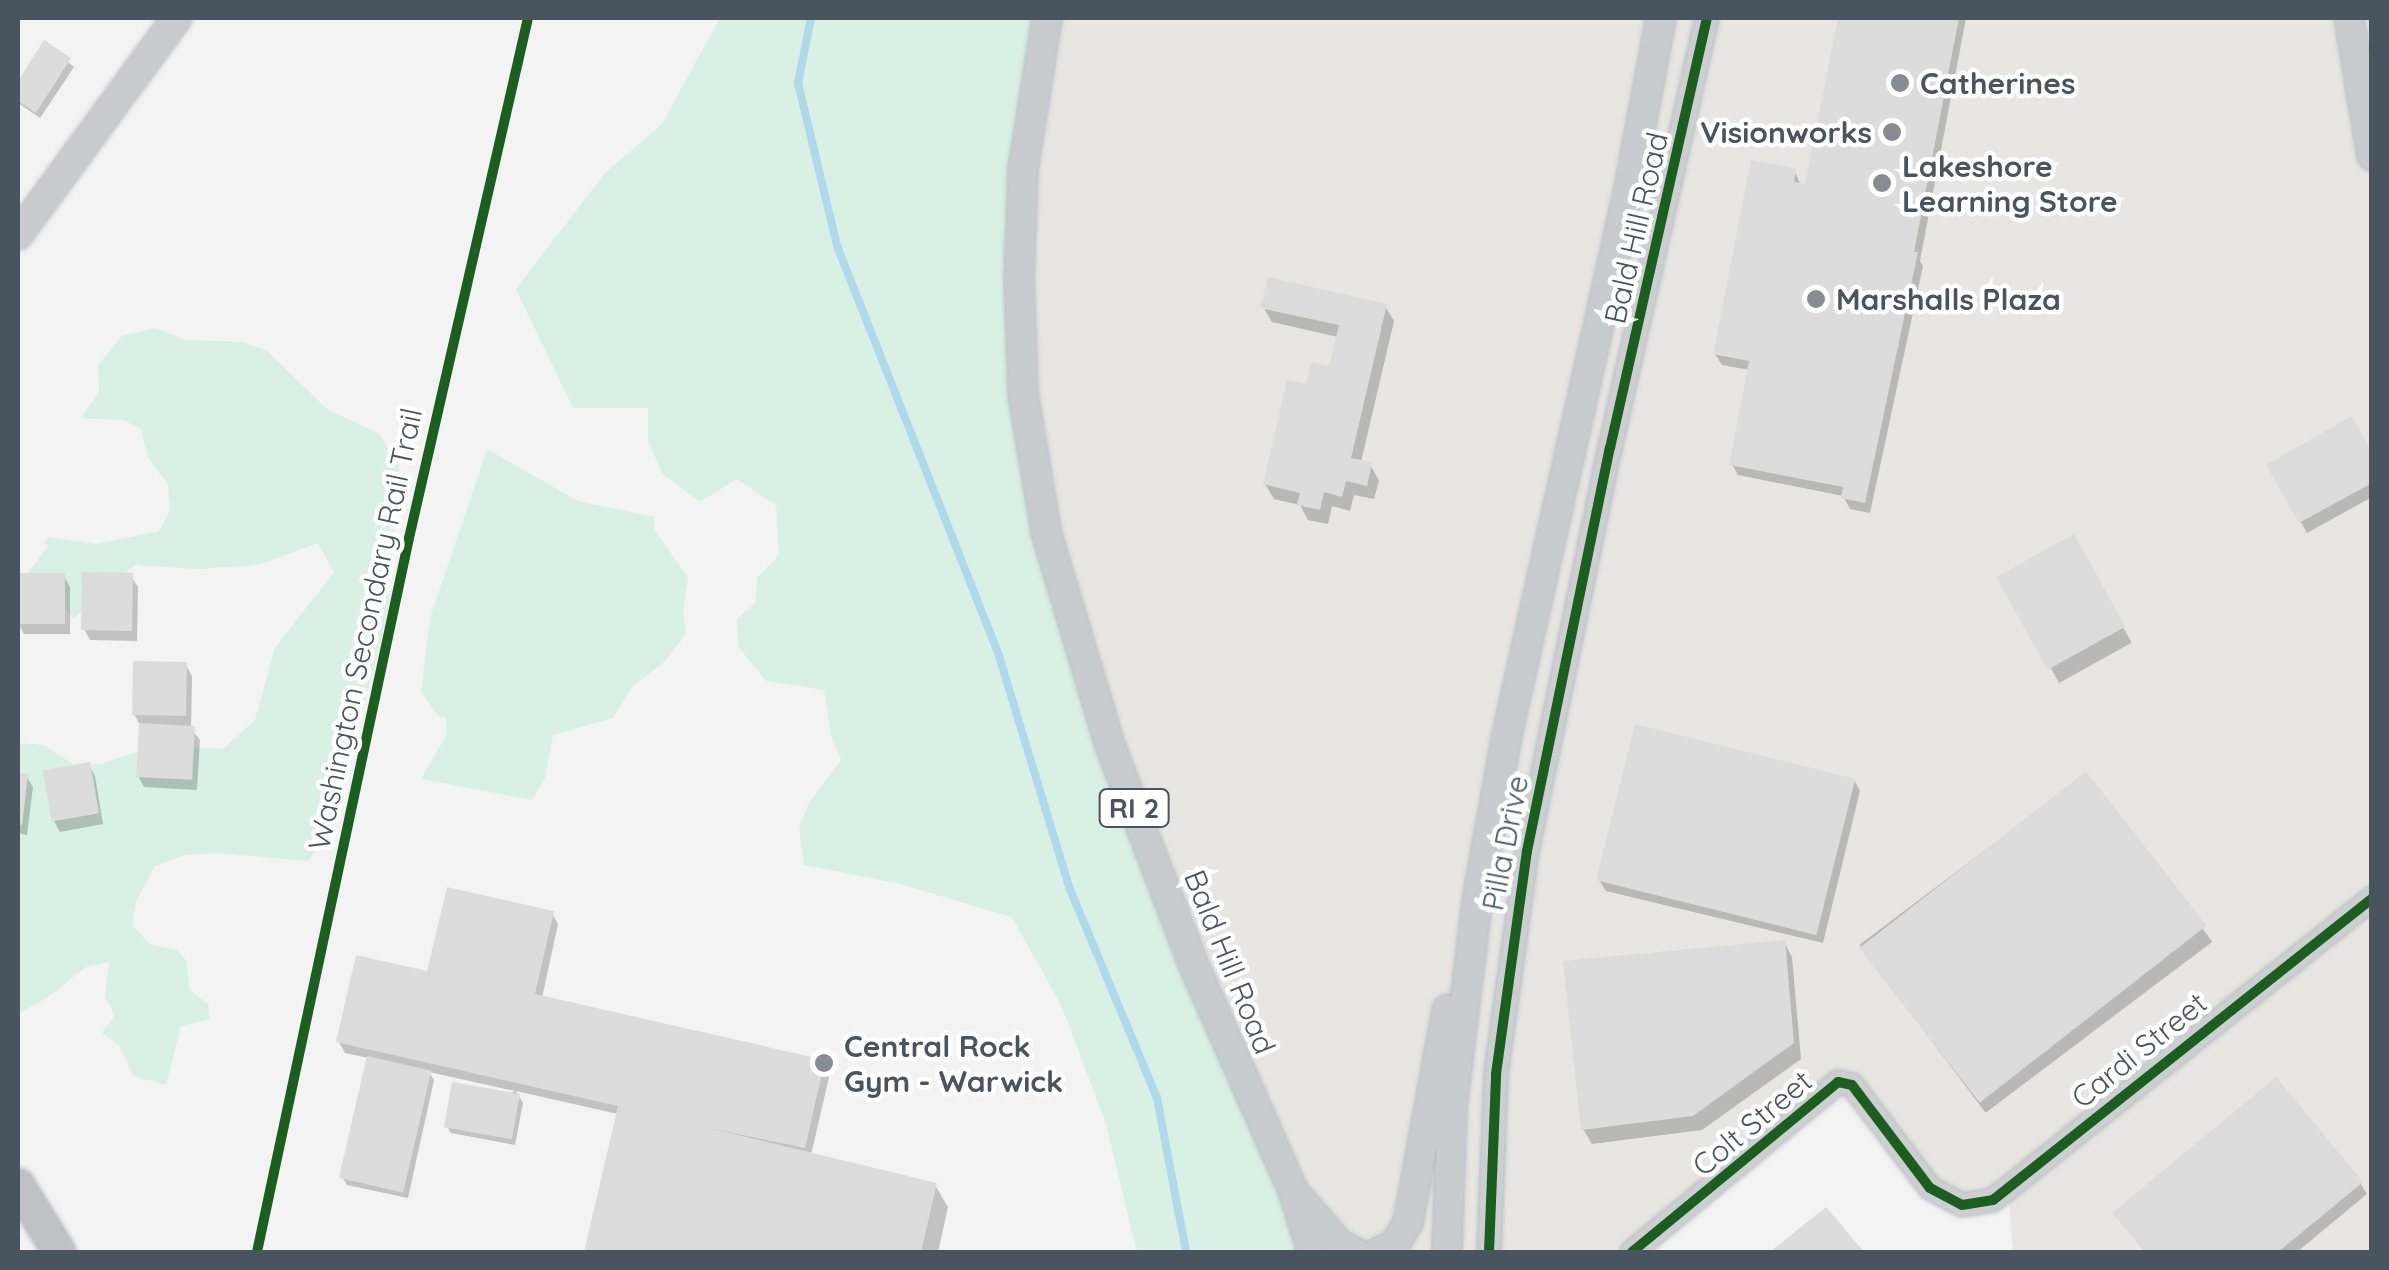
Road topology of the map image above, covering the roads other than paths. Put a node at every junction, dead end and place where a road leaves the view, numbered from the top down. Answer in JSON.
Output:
{"nodes":[{"id":1,"x":177,"y":18,"type":"edge"},
{"id":2,"x":1047,"y":18,"type":"edge"},
{"id":3,"x":1661,"y":18,"type":"edge"},
{"id":4,"x":1707,"y":18,"type":"edge"},
{"id":5,"x":2349,"y":18,"type":"edge"},
{"id":6,"x":2366,"y":89,"type":"edge"},
{"id":7,"x":2372,"y":156,"type":"edge"},
{"id":8,"x":18,"y":235,"type":"edge"},
{"id":9,"x":1610,"y":448,"type":"joint"},
{"id":10,"x":1507,"y":735,"type":"junction"},
{"id":11,"x":2372,"y":898,"type":"edge"},
{"id":12,"x":1271,"y":1142,"type":"junction"},
{"id":13,"x":18,"y":1186,"type":"edge"},
{"id":14,"x":1930,"y":1188,"type":"joint"},
{"id":15,"x":1293,"y":1190,"type":"junction"},
{"id":16,"x":58,"y":1252,"type":"edge"},
{"id":17,"x":1295,"y":1252,"type":"edge"},
{"id":18,"x":1312,"y":1252,"type":"edge"},
{"id":19,"x":1355,"y":1252,"type":"edge"},
{"id":20,"x":1378,"y":1252,"type":"edge"},
{"id":21,"x":1447,"y":1252,"type":"edge"},
{"id":22,"x":1490,"y":1252,"type":"edge"},
{"id":23,"x":1632,"y":1252,"type":"edge"}],
"edges":[{"from":1,"to":8,"type":"main road"},
{"from":2,"to":12,"type":"main road","name":"Bald Hill Road","number":"RI 2"},
{"from":3,"to":10,"type":"main road"},
{"from":4,"to":9,"type":"street","name":"Bald Hill Road"},
{"from":5,"to":6,"type":"main road"},
{"from":6,"to":7,"type":"main road"},
{"from":9,"to":22,"type":"street","name":"Pilla Drive"},
{"from":10,"to":20,"type":"main road"},
{"from":10,"to":21,"type":"main road"},
{"from":11,"to":14,"type":"street","name":"Cardi Street"},
{"from":12,"to":15,"type":"main road","name":"Bald Hill Road","number":"RI 2"},
{"from":12,"to":17,"type":"main road"},
{"from":13,"to":16,"type":"highway"},
{"from":14,"to":23,"type":"street","name":"Colt Street"},
{"from":15,"to":18,"type":"main road","name":"Bald Hill Road","number":"RI 2"},
{"from":15,"to":19,"type":"main road"}]}
